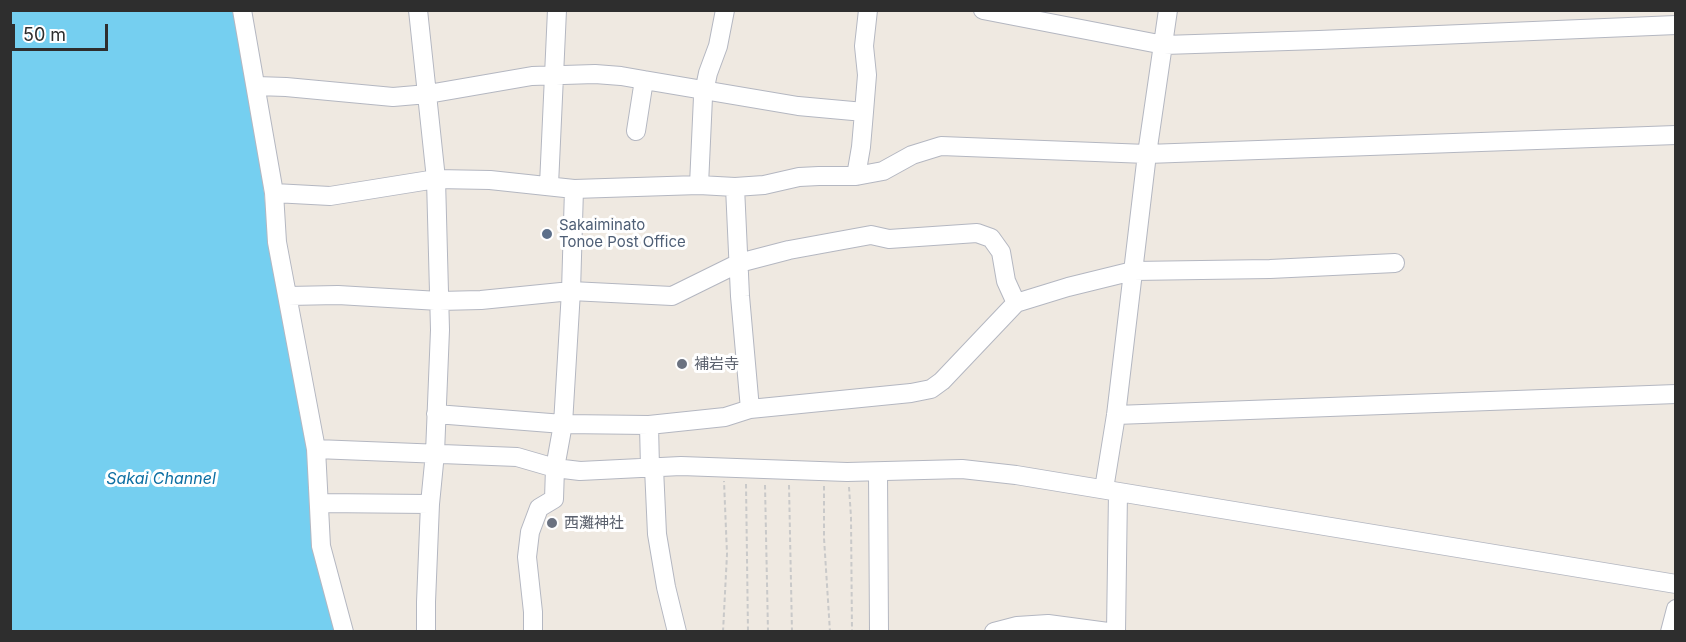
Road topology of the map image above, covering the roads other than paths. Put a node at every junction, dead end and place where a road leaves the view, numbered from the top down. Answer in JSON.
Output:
{"nodes":[{"id":1,"x":242,"y":10,"type":"edge"},
{"id":2,"x":418,"y":10,"type":"edge"},
{"id":3,"x":557,"y":10,"type":"edge"},
{"id":4,"x":725,"y":10,"type":"edge"},
{"id":5,"x":868,"y":10,"type":"edge"},
{"id":6,"x":983,"y":10,"type":"edge"},
{"id":7,"x":1168,"y":10,"type":"edge"},
{"id":8,"x":1676,"y":25,"type":"edge"},
{"id":9,"x":1164,"y":45,"type":"junction"},
{"id":10,"x":554,"y":76,"type":"junction"},
{"id":11,"x":644,"y":80,"type":"junction"},
{"id":12,"x":256,"y":86,"type":"junction"},
{"id":13,"x":704,"y":90,"type":"junction"},
{"id":14,"x":428,"y":94,"type":"junction"},
{"id":15,"x":864,"y":112,"type":"junction"},
{"id":16,"x":636,"y":131,"type":"dead end"},
{"id":17,"x":1676,"y":135,"type":"edge"},
{"id":18,"x":1147,"y":154,"type":"junction"},
{"id":19,"x":856,"y":176,"type":"junction"},
{"id":20,"x":436,"y":180,"type":"junction"},
{"id":21,"x":549,"y":185,"type":"junction"},
{"id":22,"x":699,"y":185,"type":"junction"},
{"id":23,"x":735,"y":188,"type":"junction"},
{"id":24,"x":574,"y":189,"type":"junction"},
{"id":25,"x":274,"y":193,"type":"junction"},
{"id":26,"x":739,"y":263,"type":"junction"},
{"id":27,"x":1395,"y":263,"type":"dead end"},
{"id":28,"x":1133,"y":271,"type":"junction"},
{"id":29,"x":571,"y":291,"type":"junction"},
{"id":30,"x":288,"y":296,"type":"junction"},
{"id":31,"x":439,"y":300,"type":"junction"},
{"id":32,"x":1016,"y":303,"type":"junction"},
{"id":33,"x":1676,"y":394,"type":"edge"},
{"id":34,"x":750,"y":409,"type":"junction"},
{"id":35,"x":436,"y":414,"type":"junction"},
{"id":36,"x":1116,"y":415,"type":"junction"},
{"id":37,"x":563,"y":424,"type":"junction"},
{"id":38,"x":649,"y":425,"type":"junction"},
{"id":39,"x":316,"y":449,"type":"junction"},
{"id":40,"x":435,"y":453,"type":"junction"},
{"id":41,"x":555,"y":468,"type":"junction"},
{"id":42,"x":652,"y":468,"type":"junction"},
{"id":43,"x":878,"y":472,"type":"junction"},
{"id":44,"x":1111,"y":490,"type":"junction"},
{"id":45,"x":319,"y":503,"type":"junction"},
{"id":46,"x":430,"y":504,"type":"junction"},
{"id":47,"x":1676,"y":584,"type":"edge"},
{"id":48,"x":1676,"y":609,"type":"edge"},
{"id":49,"x":344,"y":632,"type":"edge"},
{"id":50,"x":426,"y":632,"type":"edge"},
{"id":51,"x":533,"y":632,"type":"edge"},
{"id":52,"x":677,"y":632,"type":"edge"},
{"id":53,"x":879,"y":632,"type":"edge"},
{"id":54,"x":994,"y":632,"type":"edge"},
{"id":55,"x":1108,"y":632,"type":"edge"},
{"id":56,"x":1116,"y":632,"type":"edge"},
{"id":57,"x":1670,"y":632,"type":"edge"}],
"edges":[{"from":1,"to":12,"type":"street"},
{"from":2,"to":14,"type":"street"},
{"from":3,"to":10,"type":"street"},
{"from":4,"to":13,"type":"street"},
{"from":5,"to":15,"type":"street"},
{"from":6,"to":9,"type":"street"},
{"from":7,"to":9,"type":"street"},
{"from":8,"to":9,"type":"street"},
{"from":9,"to":18,"type":"street"},
{"from":10,"to":11,"type":"street"},
{"from":10,"to":14,"type":"street"},
{"from":10,"to":21,"type":"street"},
{"from":11,"to":13,"type":"street"},
{"from":11,"to":16,"type":"street"},
{"from":12,"to":14,"type":"street"},
{"from":12,"to":25,"type":"street"},
{"from":13,"to":15,"type":"street"},
{"from":13,"to":22,"type":"street"},
{"from":14,"to":20,"type":"street"},
{"from":15,"to":19,"type":"street"},
{"from":17,"to":18,"type":"street"},
{"from":18,"to":19,"type":"street"},
{"from":18,"to":28,"type":"street"},
{"from":19,"to":23,"type":"street"},
{"from":20,"to":21,"type":"street"},
{"from":20,"to":25,"type":"street"},
{"from":20,"to":31,"type":"street"},
{"from":21,"to":24,"type":"street"},
{"from":22,"to":23,"type":"street"},
{"from":22,"to":24,"type":"street"},
{"from":23,"to":26,"type":"street"},
{"from":24,"to":29,"type":"street"},
{"from":25,"to":30,"type":"street"},
{"from":26,"to":29,"type":"street"},
{"from":26,"to":32,"type":"street"},
{"from":26,"to":34,"type":"street"},
{"from":27,"to":28,"type":"street"},
{"from":28,"to":32,"type":"street"},
{"from":28,"to":36,"type":"street"},
{"from":29,"to":31,"type":"street"},
{"from":29,"to":37,"type":"street"},
{"from":30,"to":31,"type":"street"},
{"from":30,"to":39,"type":"street"},
{"from":31,"to":35,"type":"street"},
{"from":32,"to":34,"type":"street"},
{"from":33,"to":36,"type":"street"},
{"from":34,"to":38,"type":"street"},
{"from":35,"to":37,"type":"street"},
{"from":35,"to":40,"type":"street"},
{"from":36,"to":44,"type":"street"},
{"from":37,"to":38,"type":"street"},
{"from":37,"to":41,"type":"street"},
{"from":38,"to":42,"type":"street"},
{"from":39,"to":40,"type":"street"},
{"from":39,"to":45,"type":"street"},
{"from":40,"to":41,"type":"street"},
{"from":40,"to":46,"type":"street"},
{"from":41,"to":42,"type":"street"},
{"from":41,"to":51,"type":"street"},
{"from":42,"to":43,"type":"street"},
{"from":42,"to":52,"type":"street"},
{"from":43,"to":44,"type":"street"},
{"from":43,"to":53,"type":"street"},
{"from":44,"to":47,"type":"street"},
{"from":44,"to":56,"type":"street"},
{"from":45,"to":46,"type":"street"},
{"from":45,"to":49,"type":"street"},
{"from":46,"to":50,"type":"street"},
{"from":48,"to":57,"type":"street"},
{"from":54,"to":55,"type":"street"}]}
